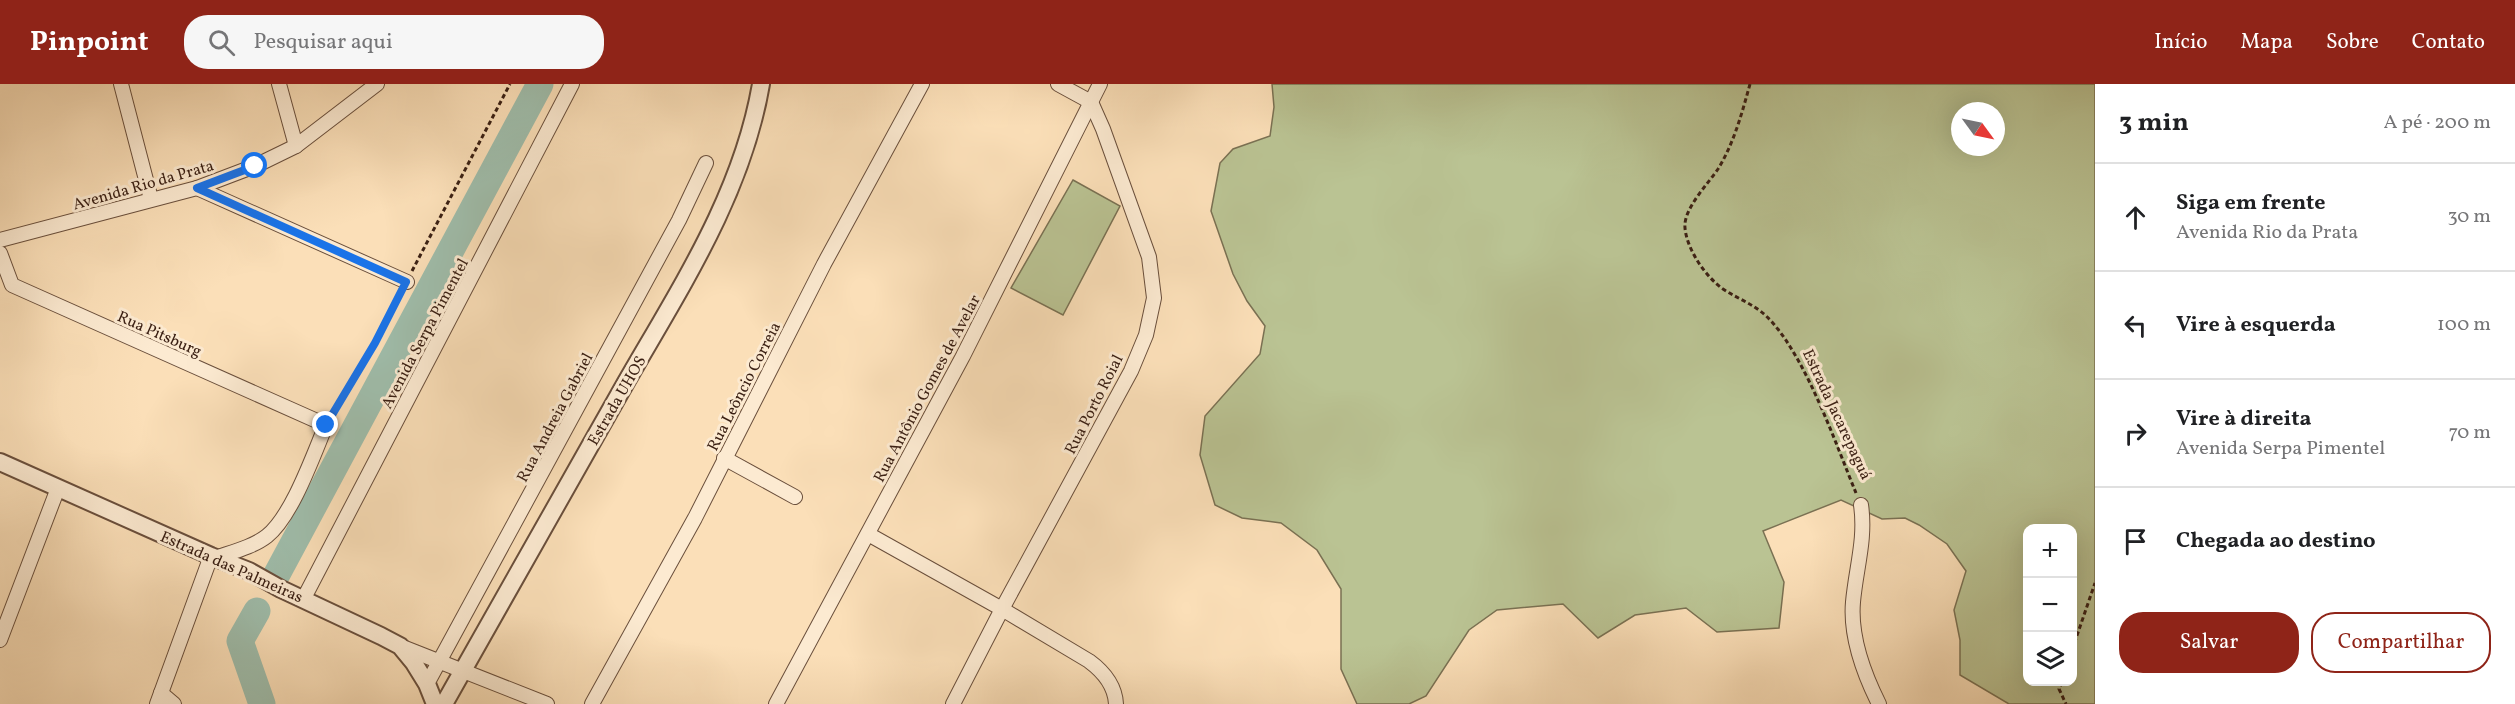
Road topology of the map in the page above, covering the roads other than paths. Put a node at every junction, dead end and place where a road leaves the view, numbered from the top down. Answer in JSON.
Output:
{"nodes":[{"id":1,"x":121,"y":84,"type":"edge"},
{"id":2,"x":279,"y":84,"type":"edge"},
{"id":3,"x":377,"y":84,"type":"edge"},
{"id":4,"x":572,"y":84,"type":"edge"},
{"id":5,"x":761,"y":84,"type":"edge"},
{"id":6,"x":922,"y":84,"type":"edge"},
{"id":7,"x":1058,"y":84,"type":"edge"},
{"id":8,"x":1100,"y":84,"type":"edge"},
{"id":9,"x":1091,"y":102,"type":"junction"},
{"id":10,"x":296,"y":146,"type":"junction"},
{"id":11,"x":706,"y":163,"type":"dead end"},
{"id":12,"x":197,"y":188,"type":"junction"},
{"id":13,"x":151,"y":199,"type":"junction"},
{"id":14,"x":0,"y":240,"type":"edge"},
{"id":15,"x":0,"y":253,"type":"edge"},
{"id":16,"x":406,"y":282,"type":"road end"},
{"id":17,"x":724,"y":458,"type":"junction"},
{"id":18,"x":0,"y":462,"type":"edge"},
{"id":19,"x":58,"y":488,"type":"junction"},
{"id":20,"x":795,"y":497,"type":"dead end"},
{"id":21,"x":1861,"y":505,"type":"road end"},
{"id":22,"x":868,"y":534,"type":"junction"},
{"id":23,"x":213,"y":557,"type":"junction"},
{"id":24,"x":304,"y":598,"type":"junction"},
{"id":25,"x":1002,"y":609,"type":"junction"},
{"id":26,"x":0,"y":637,"type":"edge"},
{"id":27,"x":400,"y":646,"type":"junction"},
{"id":28,"x":441,"y":662,"type":"junction"},
{"id":29,"x":463,"y":670,"type":"junction"},
{"id":30,"x":427,"y":684,"type":"junction"},
{"id":31,"x":159,"y":699,"type":"edge"},
{"id":32,"x":174,"y":704,"type":"edge"},
{"id":33,"x":435,"y":704,"type":"edge"},
{"id":34,"x":444,"y":704,"type":"edge"},
{"id":35,"x":547,"y":704,"type":"edge"},
{"id":36,"x":592,"y":704,"type":"edge"},
{"id":37,"x":776,"y":704,"type":"edge"},
{"id":38,"x":953,"y":704,"type":"edge"},
{"id":39,"x":1116,"y":704,"type":"edge"},
{"id":40,"x":1879,"y":704,"type":"edge"}],
"edges":[{"from":1,"to":13,"type":"street"},
{"from":2,"to":10,"type":"street"},
{"from":3,"to":10,"type":"street","name":"Avenida Rio da Prata"},
{"from":4,"to":24,"type":"street","name":"Avenida Serpa Pimentel"},
{"from":5,"to":29,"type":"street","name":"Estrada UHOS"},
{"from":6,"to":17,"type":"street","name":"Rua Leôncio Correia"},
{"from":7,"to":9,"type":"street"},
{"from":8,"to":9,"type":"street","name":"Rua Antônio Gomes de Avelar"},
{"from":9,"to":22,"type":"street","name":"Rua Antônio Gomes de Avelar"},
{"from":9,"to":25,"type":"street","name":"Rua Porto Roial"},
{"from":10,"to":12,"type":"street","name":"Avenida Rio da Prata"},
{"from":11,"to":28,"type":"street","name":"Rua Andreia Gabriel"},
{"from":12,"to":13,"type":"street","name":"Avenida Rio da Prata"},
{"from":12,"to":16,"type":"street"},
{"from":13,"to":14,"type":"street","name":"Avenida Rio da Prata"},
{"from":15,"to":23,"type":"street","name":"Rua Pitsburg"},
{"from":17,"to":20,"type":"street"},
{"from":17,"to":36,"type":"street","name":"Rua Leôncio Correia"},
{"from":18,"to":19,"type":"street","name":"Estrada das Palmeiras"},
{"from":19,"to":23,"type":"street","name":"Estrada das Palmeiras"},
{"from":19,"to":26,"type":"street"},
{"from":21,"to":40,"type":"street","name":"Estrada Jacarepaguá"},
{"from":22,"to":25,"type":"street"},
{"from":22,"to":37,"type":"street","name":"Rua Antônio Gomes de Avelar"},
{"from":23,"to":24,"type":"street","name":"Estrada das Palmeiras"},
{"from":23,"to":31,"type":"street"},
{"from":24,"to":27,"type":"street","name":"Estrada das Palmeiras"},
{"from":25,"to":38,"type":"street","name":"Rua Porto Roial"},
{"from":25,"to":39,"type":"street"},
{"from":27,"to":28,"type":"street"},
{"from":27,"to":30,"type":"street","name":"Estrada das Palmeiras"},
{"from":28,"to":29,"type":"street"},
{"from":28,"to":30,"type":"street","name":"Rua Andreia Gabriel"},
{"from":29,"to":34,"type":"street","name":"Estrada UHOS"},
{"from":29,"to":35,"type":"street"},
{"from":30,"to":33,"type":"street","name":"Estrada das Palmeiras"},
{"from":31,"to":32,"type":"street"}]}
